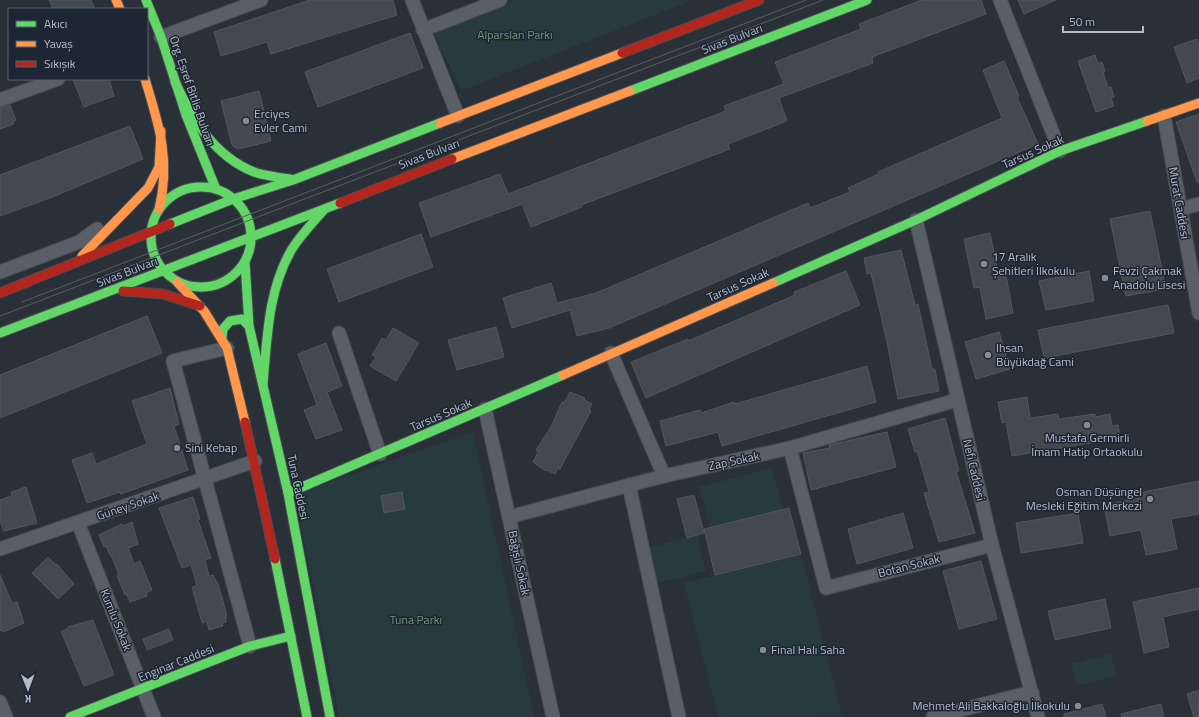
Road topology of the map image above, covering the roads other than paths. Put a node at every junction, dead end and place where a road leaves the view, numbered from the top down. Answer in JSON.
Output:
{"nodes":[{"id":1,"x":146,"y":0,"type":"edge"},
{"id":2,"x":261,"y":0,"type":"edge"},
{"id":3,"x":412,"y":0,"type":"edge"},
{"id":4,"x":500,"y":0,"type":"edge"},
{"id":5,"x":759,"y":0,"type":"edge"},
{"id":6,"x":867,"y":0,"type":"edge"},
{"id":7,"x":1000,"y":0,"type":"edge"},
{"id":8,"x":423,"y":30,"type":"junction"},
{"id":9,"x":161,"y":37,"type":"junction"},
{"id":10,"x":55,"y":80,"type":"edge"},
{"id":11,"x":145,"y":80,"type":"edge"},
{"id":12,"x":175,"y":82,"type":"junction"},
{"id":13,"x":0,"y":100,"type":"edge"},
{"id":14,"x":1199,"y":103,"type":"edge"},
{"id":15,"x":458,"y":116,"type":"junction"},
{"id":16,"x":1164,"y":116,"type":"junction"},
{"id":17,"x":161,"y":131,"type":"junction"},
{"id":18,"x":1060,"y":152,"type":"junction"},
{"id":19,"x":293,"y":180,"type":"junction"},
{"id":20,"x":216,"y":189,"type":"junction"},
{"id":21,"x":233,"y":199,"type":"junction"},
{"id":22,"x":1199,"y":204,"type":"edge"},
{"id":23,"x":134,"y":205,"type":"junction"},
{"id":24,"x":328,"y":206,"type":"junction"},
{"id":25,"x":159,"y":209,"type":"junction"},
{"id":26,"x":1180,"y":209,"type":"junction"},
{"id":27,"x":916,"y":220,"type":"junction"},
{"id":28,"x":150,"y":233,"type":"junction"},
{"id":29,"x":251,"y":237,"type":"junction"},
{"id":30,"x":245,"y":262,"type":"junction"},
{"id":31,"x":75,"y":263,"type":"junction"},
{"id":32,"x":163,"y":271,"type":"junction"},
{"id":33,"x":0,"y":272,"type":"edge"},
{"id":34,"x":177,"y":282,"type":"junction"},
{"id":35,"x":0,"y":293,"type":"edge"},
{"id":36,"x":104,"y":293,"type":"junction"},
{"id":37,"x":200,"y":306,"type":"junction"},
{"id":38,"x":1199,"y":313,"type":"edge"},
{"id":39,"x":249,"y":326,"type":"junction"},
{"id":40,"x":0,"y":333,"type":"edge"},
{"id":41,"x":339,"y":333,"type":"dead end"},
{"id":42,"x":224,"y":343,"type":"junction"},
{"id":43,"x":611,"y":353,"type":"junction"},
{"id":44,"x":263,"y":384,"type":"junction"},
{"id":45,"x":957,"y":400,"type":"junction"},
{"id":46,"x":485,"y":409,"type":"junction"},
{"id":47,"x":790,"y":448,"type":"junction"},
{"id":48,"x":380,"y":454,"type":"junction"},
{"id":49,"x":255,"y":461,"type":"junction"},
{"id":50,"x":664,"y":476,"type":"junction"},
{"id":51,"x":205,"y":480,"type":"junction"},
{"id":52,"x":629,"y":485,"type":"junction"},
{"id":53,"x":288,"y":493,"type":"junction"},
{"id":54,"x":509,"y":517,"type":"junction"},
{"id":55,"x":78,"y":523,"type":"junction"},
{"id":56,"x":992,"y":545,"type":"junction"},
{"id":57,"x":0,"y":549,"type":"edge"},
{"id":58,"x":291,"y":636,"type":"junction"},
{"id":59,"x":250,"y":646,"type":"junction"},
{"id":60,"x":144,"y":689,"type":"junction"},
{"id":61,"x":1032,"y":692,"type":"junction"},
{"id":62,"x":0,"y":702,"type":"edge"},
{"id":63,"x":6,"y":717,"type":"edge"},
{"id":64,"x":70,"y":717,"type":"edge"},
{"id":65,"x":154,"y":717,"type":"edge"},
{"id":66,"x":307,"y":717,"type":"edge"},
{"id":67,"x":330,"y":717,"type":"edge"},
{"id":68,"x":553,"y":717,"type":"edge"},
{"id":69,"x":679,"y":717,"type":"edge"},
{"id":70,"x":934,"y":717,"type":"edge"},
{"id":71,"x":1038,"y":717,"type":"edge"}],
"edges":[{"from":1,"to":9,"type":"main road","name":"Org. Eşref Bitlis Bulvarı"},
{"from":2,"to":9,"type":"street"},
{"from":3,"to":8,"type":"street"},
{"from":4,"to":8,"type":"street"},
{"from":5,"to":15,"type":"main road","name":"Sivas Bulvarı"},
{"from":6,"to":24,"type":"main road","name":"Sivas Bulvarı"},
{"from":7,"to":18,"type":"street"},
{"from":8,"to":15,"type":"street"},
{"from":9,"to":12,"type":"main road","name":"Org. Eşref Bitlis Bulvarı"},
{"from":10,"to":13,"type":"street"},
{"from":11,"to":17,"type":"main road"},
{"from":12,"to":19,"type":"main road"},
{"from":12,"to":20,"type":"main road","name":"Org. Eşref Bitlis Bulvarı"},
{"from":14,"to":16,"type":"main road","name":"Tarsus Sokak"},
{"from":15,"to":19,"type":"main road","name":"Sivas Bulvarı"},
{"from":16,"to":18,"type":"main road","name":"Tarsus Sokak"},
{"from":16,"to":26,"type":"street","name":"Murat Caddesi"},
{"from":17,"to":23,"type":"main road"},
{"from":17,"to":25,"type":"main road"},
{"from":18,"to":27,"type":"main road","name":"Tarsus Sokak"},
{"from":19,"to":21,"type":"main road","name":"Sivas Bulvarı"},
{"from":20,"to":21,"type":"main road"},
{"from":20,"to":25,"type":"main road"},
{"from":21,"to":28,"type":"main road","name":"Sivas Bulvarı"},
{"from":21,"to":29,"type":"main road"},
{"from":22,"to":26,"type":"street"},
{"from":23,"to":31,"type":"main road"},
{"from":23,"to":33,"type":"street"},
{"from":24,"to":29,"type":"main road","name":"Sivas Bulvarı"},
{"from":24,"to":44,"type":"main road"},
{"from":25,"to":28,"type":"main road"},
{"from":26,"to":38,"type":"street","name":"Murat Caddesi"},
{"from":27,"to":43,"type":"main road","name":"Tarsus Sokak"},
{"from":27,"to":45,"type":"street","name":"Nefi Caddesi"},
{"from":28,"to":31,"type":"main road","name":"Sivas Bulvarı"},
{"from":28,"to":32,"type":"main road"},
{"from":29,"to":30,"type":"main road"},
{"from":29,"to":32,"type":"main road","name":"Sivas Bulvarı"},
{"from":30,"to":34,"type":"main road"},
{"from":30,"to":39,"type":"main road","name":"Tuna Caddesi"},
{"from":31,"to":35,"type":"main road","name":"Sivas Bulvarı"},
{"from":32,"to":34,"type":"main road"},
{"from":32,"to":36,"type":"main road","name":"Sivas Bulvarı"},
{"from":34,"to":37,"type":"main road"},
{"from":36,"to":37,"type":"main road"},
{"from":36,"to":40,"type":"main road","name":"Sivas Bulvarı"},
{"from":37,"to":42,"type":"main road"},
{"from":39,"to":42,"type":"main road"},
{"from":39,"to":44,"type":"main road","name":"Tuna Caddesi"},
{"from":41,"to":48,"type":"street"},
{"from":42,"to":49,"type":"main road"},
{"from":42,"to":51,"type":"street"},
{"from":43,"to":46,"type":"main road","name":"Tarsus Sokak"},
{"from":43,"to":50,"type":"street"},
{"from":44,"to":53,"type":"main road","name":"Tuna Caddesi"},
{"from":45,"to":47,"type":"street","name":"Zap Sokak"},
{"from":45,"to":56,"type":"street","name":"Nefi Caddesi"},
{"from":46,"to":48,"type":"main road","name":"Tarsus Sokak"},
{"from":46,"to":54,"type":"street","name":"Bağışlı Sokak"},
{"from":47,"to":50,"type":"street","name":"Zap Sokak"},
{"from":47,"to":56,"type":"street","name":"Botan Sokak"},
{"from":48,"to":53,"type":"main road","name":"Tarsus Sokak"},
{"from":49,"to":51,"type":"street","name":"Güney Sokak"},
{"from":49,"to":58,"type":"main road"},
{"from":50,"to":52,"type":"street","name":"Zap Sokak"},
{"from":51,"to":55,"type":"street","name":"Güney Sokak"},
{"from":51,"to":59,"type":"street"},
{"from":52,"to":54,"type":"street","name":"Zap Sokak"},
{"from":52,"to":69,"type":"street"},
{"from":53,"to":67,"type":"main road","name":"Tuna Caddesi"},
{"from":54,"to":68,"type":"street","name":"Bağışlı Sokak"},
{"from":55,"to":57,"type":"street","name":"Güney Sokak"},
{"from":55,"to":60,"type":"street","name":"Kumlu Sokak"},
{"from":56,"to":61,"type":"street","name":"Nefi Caddesi"},
{"from":58,"to":59,"type":"main road","name":"Enginar Caddesi"},
{"from":58,"to":66,"type":"main road"},
{"from":59,"to":60,"type":"main road","name":"Enginar Caddesi"},
{"from":60,"to":64,"type":"main road","name":"Enginar Caddesi"},
{"from":60,"to":65,"type":"street","name":"Kumlu Sokak"},
{"from":61,"to":70,"type":"street"},
{"from":61,"to":71,"type":"street","name":"Nefi Caddesi"},
{"from":62,"to":63,"type":"street"}]}
